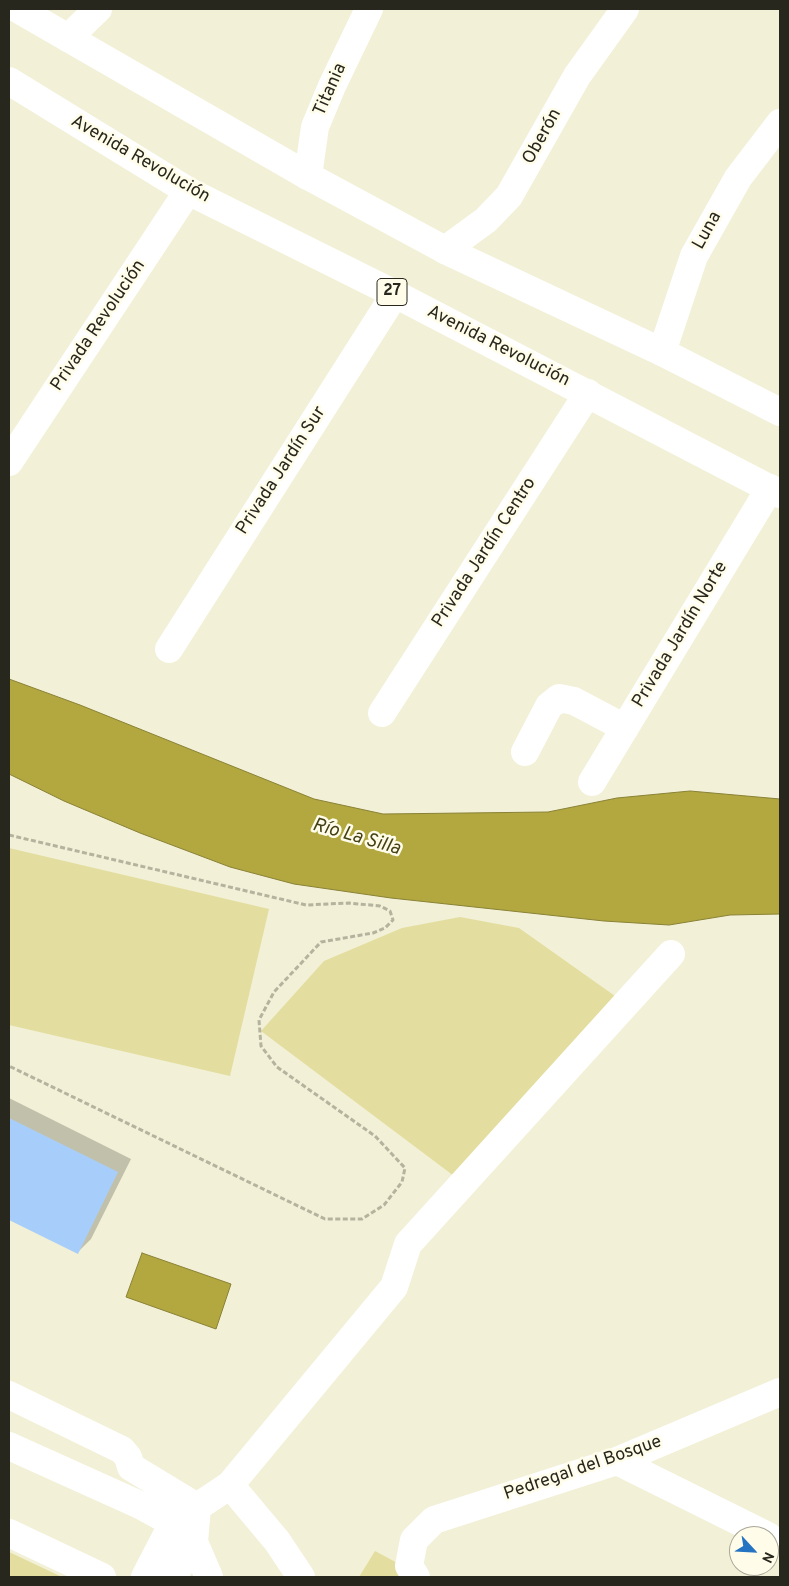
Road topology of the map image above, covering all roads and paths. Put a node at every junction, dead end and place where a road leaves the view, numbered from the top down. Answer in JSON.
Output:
{"nodes":[{"id":1,"x":18,"y":9,"type":"edge"},
{"id":2,"x":98,"y":9,"type":"edge"},
{"id":3,"x":369,"y":9,"type":"edge"},
{"id":4,"x":625,"y":9,"type":"edge"},
{"id":5,"x":68,"y":38,"type":"junction"},
{"id":6,"x":9,"y":81,"type":"edge"},
{"id":7,"x":780,"y":123,"type":"edge"},
{"id":8,"x":308,"y":176,"type":"junction"},
{"id":9,"x":188,"y":191,"type":"junction"},
{"id":10,"x":445,"y":250,"type":"junction"},
{"id":11,"x":395,"y":294,"type":"junction"},
{"id":12,"x":662,"y":352,"type":"junction"},
{"id":13,"x":588,"y":393,"type":"junction"},
{"id":14,"x":780,"y":412,"type":"edge"},
{"id":15,"x":9,"y":462,"type":"edge"},
{"id":16,"x":775,"y":491,"type":"edge"},
{"id":17,"x":169,"y":648,"type":"dead end"},
{"id":18,"x":382,"y":713,"type":"dead end"},
{"id":19,"x":625,"y":728,"type":"junction"},
{"id":20,"x":525,"y":752,"type":"dead end"},
{"id":21,"x":592,"y":782,"type":"dead end"},
{"id":22,"x":9,"y":835,"type":"edge"},
{"id":23,"x":671,"y":954,"type":"dead end"},
{"id":24,"x":9,"y":1066,"type":"edge"},
{"id":25,"x":780,"y":1392,"type":"edge"},
{"id":26,"x":9,"y":1395,"type":"edge"},
{"id":27,"x":9,"y":1446,"type":"edge"},
{"id":28,"x":616,"y":1461,"type":"junction"},
{"id":29,"x":230,"y":1485,"type":"junction"},
{"id":30,"x":197,"y":1507,"type":"junction"},
{"id":31,"x":173,"y":1523,"type":"junction"},
{"id":32,"x":748,"y":1526,"type":"edge"},
{"id":33,"x":9,"y":1533,"type":"edge"},
{"id":34,"x":194,"y":1542,"type":"junction"},
{"id":35,"x":413,"y":1572,"type":"edge"},
{"id":36,"x":102,"y":1577,"type":"edge"},
{"id":37,"x":145,"y":1577,"type":"edge"},
{"id":38,"x":173,"y":1577,"type":"edge"},
{"id":39,"x":209,"y":1577,"type":"edge"},
{"id":40,"x":301,"y":1577,"type":"edge"}],
"edges":[{"from":1,"to":5,"type":"street"},
{"from":2,"to":5,"type":"street"},
{"from":3,"to":8,"type":"street","name":"Titania"},
{"from":4,"to":10,"type":"street","name":"Oberón"},
{"from":5,"to":8,"type":"street"},
{"from":6,"to":9,"type":"street","name":"Avenida Revolución","number":"27"},
{"from":7,"to":12,"type":"street","name":"Luna"},
{"from":8,"to":10,"type":"street"},
{"from":9,"to":11,"type":"street","name":"Avenida Revolución","number":"27"},
{"from":9,"to":15,"type":"street","name":"Privada Revolución"},
{"from":10,"to":12,"type":"street"},
{"from":11,"to":13,"type":"street","name":"Avenida Revolución","number":"27"},
{"from":11,"to":17,"type":"street","name":"Privada Jardín Sur"},
{"from":12,"to":14,"type":"street"},
{"from":13,"to":16,"type":"street","name":"Avenida Revolución","number":"27"},
{"from":13,"to":18,"type":"street","name":"Privada Jardín Centro"},
{"from":16,"to":19,"type":"street","name":"Privada Jardín Norte"},
{"from":19,"to":20,"type":"street"},
{"from":19,"to":21,"type":"street","name":"Privada Jardín Norte"},
{"from":22,"to":24,"type":"path"},
{"from":23,"to":29,"type":"street"},
{"from":25,"to":28,"type":"street","name":"Pedregal del Bosque"},
{"from":26,"to":30,"type":"street"},
{"from":27,"to":31,"type":"street"},
{"from":28,"to":32,"type":"street"},
{"from":28,"to":35,"type":"street","name":"Pedregal del Bosque"},
{"from":29,"to":30,"type":"street"},
{"from":29,"to":40,"type":"street"},
{"from":30,"to":31,"type":"street"},
{"from":30,"to":34,"type":"street"},
{"from":31,"to":37,"type":"street"},
{"from":33,"to":36,"type":"street"},
{"from":34,"to":38,"type":"street"},
{"from":34,"to":39,"type":"street"}]}
